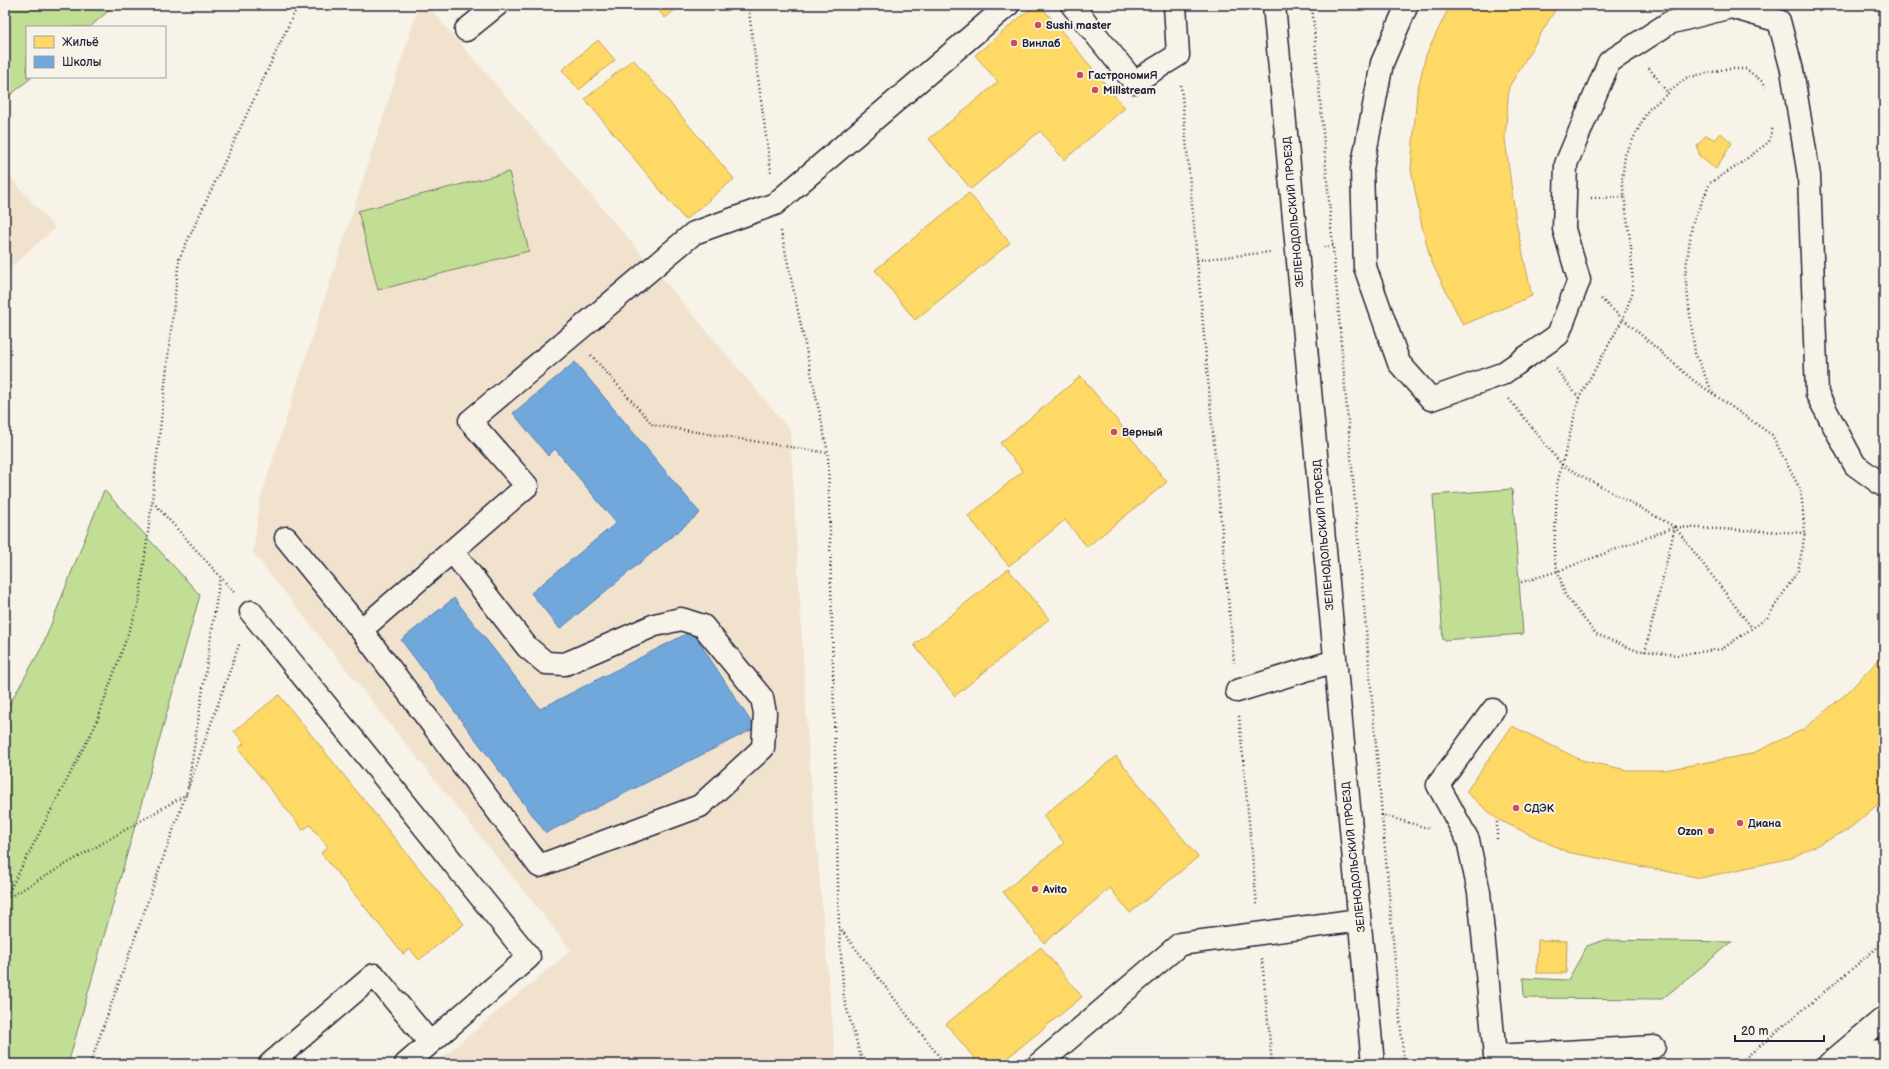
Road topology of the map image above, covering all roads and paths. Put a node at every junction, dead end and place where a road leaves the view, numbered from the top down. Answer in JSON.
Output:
{"nodes":[{"id":1,"x":298,"y":5,"type":"edge"},
{"id":2,"x":497,"y":5,"type":"edge"},
{"id":3,"x":748,"y":5,"type":"edge"},
{"id":4,"x":1008,"y":5,"type":"edge"},
{"id":5,"x":1072,"y":5,"type":"edge"},
{"id":6,"x":1174,"y":5,"type":"edge"},
{"id":7,"x":1274,"y":5,"type":"edge"},
{"id":8,"x":1312,"y":5,"type":"edge"},
{"id":9,"x":1406,"y":5,"type":"edge"},
{"id":10,"x":466,"y":30,"type":"dead end"},
{"id":11,"x":1633,"y":46,"type":"junction"},
{"id":12,"x":1178,"y":55,"type":"junction"},
{"id":13,"x":1767,"y":88,"type":"dead end"},
{"id":14,"x":1668,"y":93,"type":"junction"},
{"id":15,"x":1774,"y":121,"type":"dead end"},
{"id":16,"x":1625,"y":197,"type":"junction"},
{"id":17,"x":1565,"y":200,"type":"junction"},
{"id":18,"x":775,"y":204,"type":"junction"},
{"id":19,"x":1333,"y":246,"type":"junction"},
{"id":20,"x":1297,"y":249,"type":"junction"},
{"id":21,"x":1197,"y":260,"type":"junction"},
{"id":22,"x":1623,"y":319,"type":"junction"},
{"id":23,"x":572,"y":334,"type":"junction"},
{"id":24,"x":1539,"y":348,"type":"junction"},
{"id":25,"x":1493,"y":378,"type":"junction"},
{"id":26,"x":1714,"y":394,"type":"junction"},
{"id":27,"x":1579,"y":398,"type":"junction"},
{"id":28,"x":828,"y":452,"type":"junction"},
{"id":29,"x":1562,"y":465,"type":"junction"},
{"id":30,"x":1884,"y":486,"type":"edge"},
{"id":31,"x":152,"y":501,"type":"junction"},
{"id":32,"x":1675,"y":527,"type":"junction"},
{"id":33,"x":1805,"y":533,"type":"junction"},
{"id":34,"x":286,"y":538,"type":"dead end"},
{"id":35,"x":453,"y":552,"type":"junction"},
{"id":36,"x":1558,"y":571,"type":"junction"},
{"id":37,"x":220,"y":576,"type":"junction"},
{"id":38,"x":1519,"y":583,"type":"dead end"},
{"id":39,"x":251,"y":612,"type":"junction"},
{"id":40,"x":1752,"y":628,"type":"junction"},
{"id":41,"x":361,"y":630,"type":"junction"},
{"id":42,"x":1646,"y":652,"type":"junction"},
{"id":43,"x":1335,"y":661,"type":"junction"},
{"id":44,"x":1237,"y":691,"type":"junction"},
{"id":45,"x":1493,"y":710,"type":"dead end"},
{"id":46,"x":187,"y":795,"type":"junction"},
{"id":47,"x":1382,"y":815,"type":"junction"},
{"id":48,"x":1468,"y":840,"type":"junction"},
{"id":49,"x":5,"y":899,"type":"edge"},
{"id":50,"x":1359,"y":920,"type":"junction"},
{"id":51,"x":839,"y":927,"type":"junction"},
{"id":52,"x":1260,"y":933,"type":"junction"},
{"id":53,"x":1884,"y":942,"type":"edge"},
{"id":54,"x":1884,"y":1018,"type":"edge"},
{"id":55,"x":430,"y":1043,"type":"junction"},
{"id":56,"x":1654,"y":1047,"type":"dead end"},
{"id":57,"x":1884,"y":1051,"type":"edge"},
{"id":58,"x":1835,"y":1059,"type":"edge"},
{"id":59,"x":90,"y":1064,"type":"edge"},
{"id":60,"x":270,"y":1064,"type":"edge"},
{"id":61,"x":406,"y":1064,"type":"edge"},
{"id":62,"x":863,"y":1064,"type":"edge"},
{"id":63,"x":945,"y":1064,"type":"edge"},
{"id":64,"x":1039,"y":1064,"type":"edge"},
{"id":65,"x":1272,"y":1064,"type":"edge"},
{"id":66,"x":1373,"y":1064,"type":"edge"},
{"id":67,"x":1404,"y":1064,"type":"edge"},
{"id":68,"x":1738,"y":1064,"type":"edge"}],
"edges":[{"from":1,"to":31,"type":"path"},
{"from":2,"to":10,"type":"street"},
{"from":3,"to":18,"type":"path"},
{"from":4,"to":18,"type":"street"},
{"from":5,"to":12,"type":"street"},
{"from":6,"to":12,"type":"street"},
{"from":7,"to":20,"type":"street","name":"ЗЕЛЕНОДОЛЬСКИЙ ПРОЕЗД"},
{"from":8,"to":19,"type":"path"},
{"from":9,"to":25,"type":"street"},
{"from":11,"to":14,"type":"path"},
{"from":11,"to":17,"type":"street"},
{"from":11,"to":30,"type":"street"},
{"from":12,"to":21,"type":"path"},
{"from":13,"to":14,"type":"path"},
{"from":14,"to":16,"type":"path"},
{"from":15,"to":26,"type":"path"},
{"from":16,"to":17,"type":"path"},
{"from":16,"to":22,"type":"path"},
{"from":17,"to":24,"type":"street"},
{"from":18,"to":23,"type":"street"},
{"from":18,"to":28,"type":"path"},
{"from":19,"to":20,"type":"path"},
{"from":19,"to":47,"type":"path"},
{"from":20,"to":21,"type":"path"},
{"from":20,"to":43,"type":"street","name":"ЗЕЛЕНОДОЛЬСКИЙ ПРОЕЗД"},
{"from":21,"to":44,"type":"path"},
{"from":22,"to":26,"type":"path"},
{"from":22,"to":27,"type":"path"},
{"from":23,"to":28,"type":"path"},
{"from":23,"to":35,"type":"street"},
{"from":24,"to":25,"type":"street"},
{"from":24,"to":27,"type":"path"},
{"from":25,"to":29,"type":"path"},
{"from":26,"to":33,"type":"path"},
{"from":27,"to":29,"type":"path"},
{"from":28,"to":51,"type":"path"},
{"from":29,"to":32,"type":"path"},
{"from":29,"to":36,"type":"path"},
{"from":31,"to":37,"type":"path"},
{"from":31,"to":49,"type":"path"},
{"from":32,"to":33,"type":"path"},
{"from":32,"to":36,"type":"path"},
{"from":32,"to":40,"type":"path"},
{"from":32,"to":42,"type":"path"},
{"from":33,"to":40,"type":"path"},
{"from":34,"to":41,"type":"street"},
{"from":35,"to":41,"type":"street"},
{"from":35,"to":41,"type":"street"},
{"from":36,"to":38,"type":"path"},
{"from":36,"to":42,"type":"path"},
{"from":37,"to":39,"type":"path"},
{"from":37,"to":46,"type":"path"},
{"from":39,"to":46,"type":"path"},
{"from":39,"to":55,"type":"street"},
{"from":40,"to":42,"type":"path"},
{"from":43,"to":44,"type":"street"},
{"from":43,"to":50,"type":"street","name":"ЗЕЛЕНОДОЛЬСКИЙ ПРОЕЗД"},
{"from":44,"to":52,"type":"path"},
{"from":45,"to":48,"type":"street"},
{"from":46,"to":49,"type":"path"},
{"from":46,"to":59,"type":"path"},
{"from":47,"to":48,"type":"path"},
{"from":47,"to":67,"type":"path"},
{"from":48,"to":56,"type":"street"},
{"from":50,"to":52,"type":"street"},
{"from":50,"to":66,"type":"street","name":"ЗЕЛЕНОДОЛЬСКИЙ ПРОЕЗД"},
{"from":51,"to":62,"type":"path"},
{"from":51,"to":63,"type":"path"},
{"from":52,"to":64,"type":"street"},
{"from":52,"to":65,"type":"path"},
{"from":53,"to":68,"type":"path"},
{"from":54,"to":58,"type":"street"},
{"from":55,"to":60,"type":"street"},
{"from":55,"to":61,"type":"street"},
{"from":57,"to":58,"type":"street"}]}
